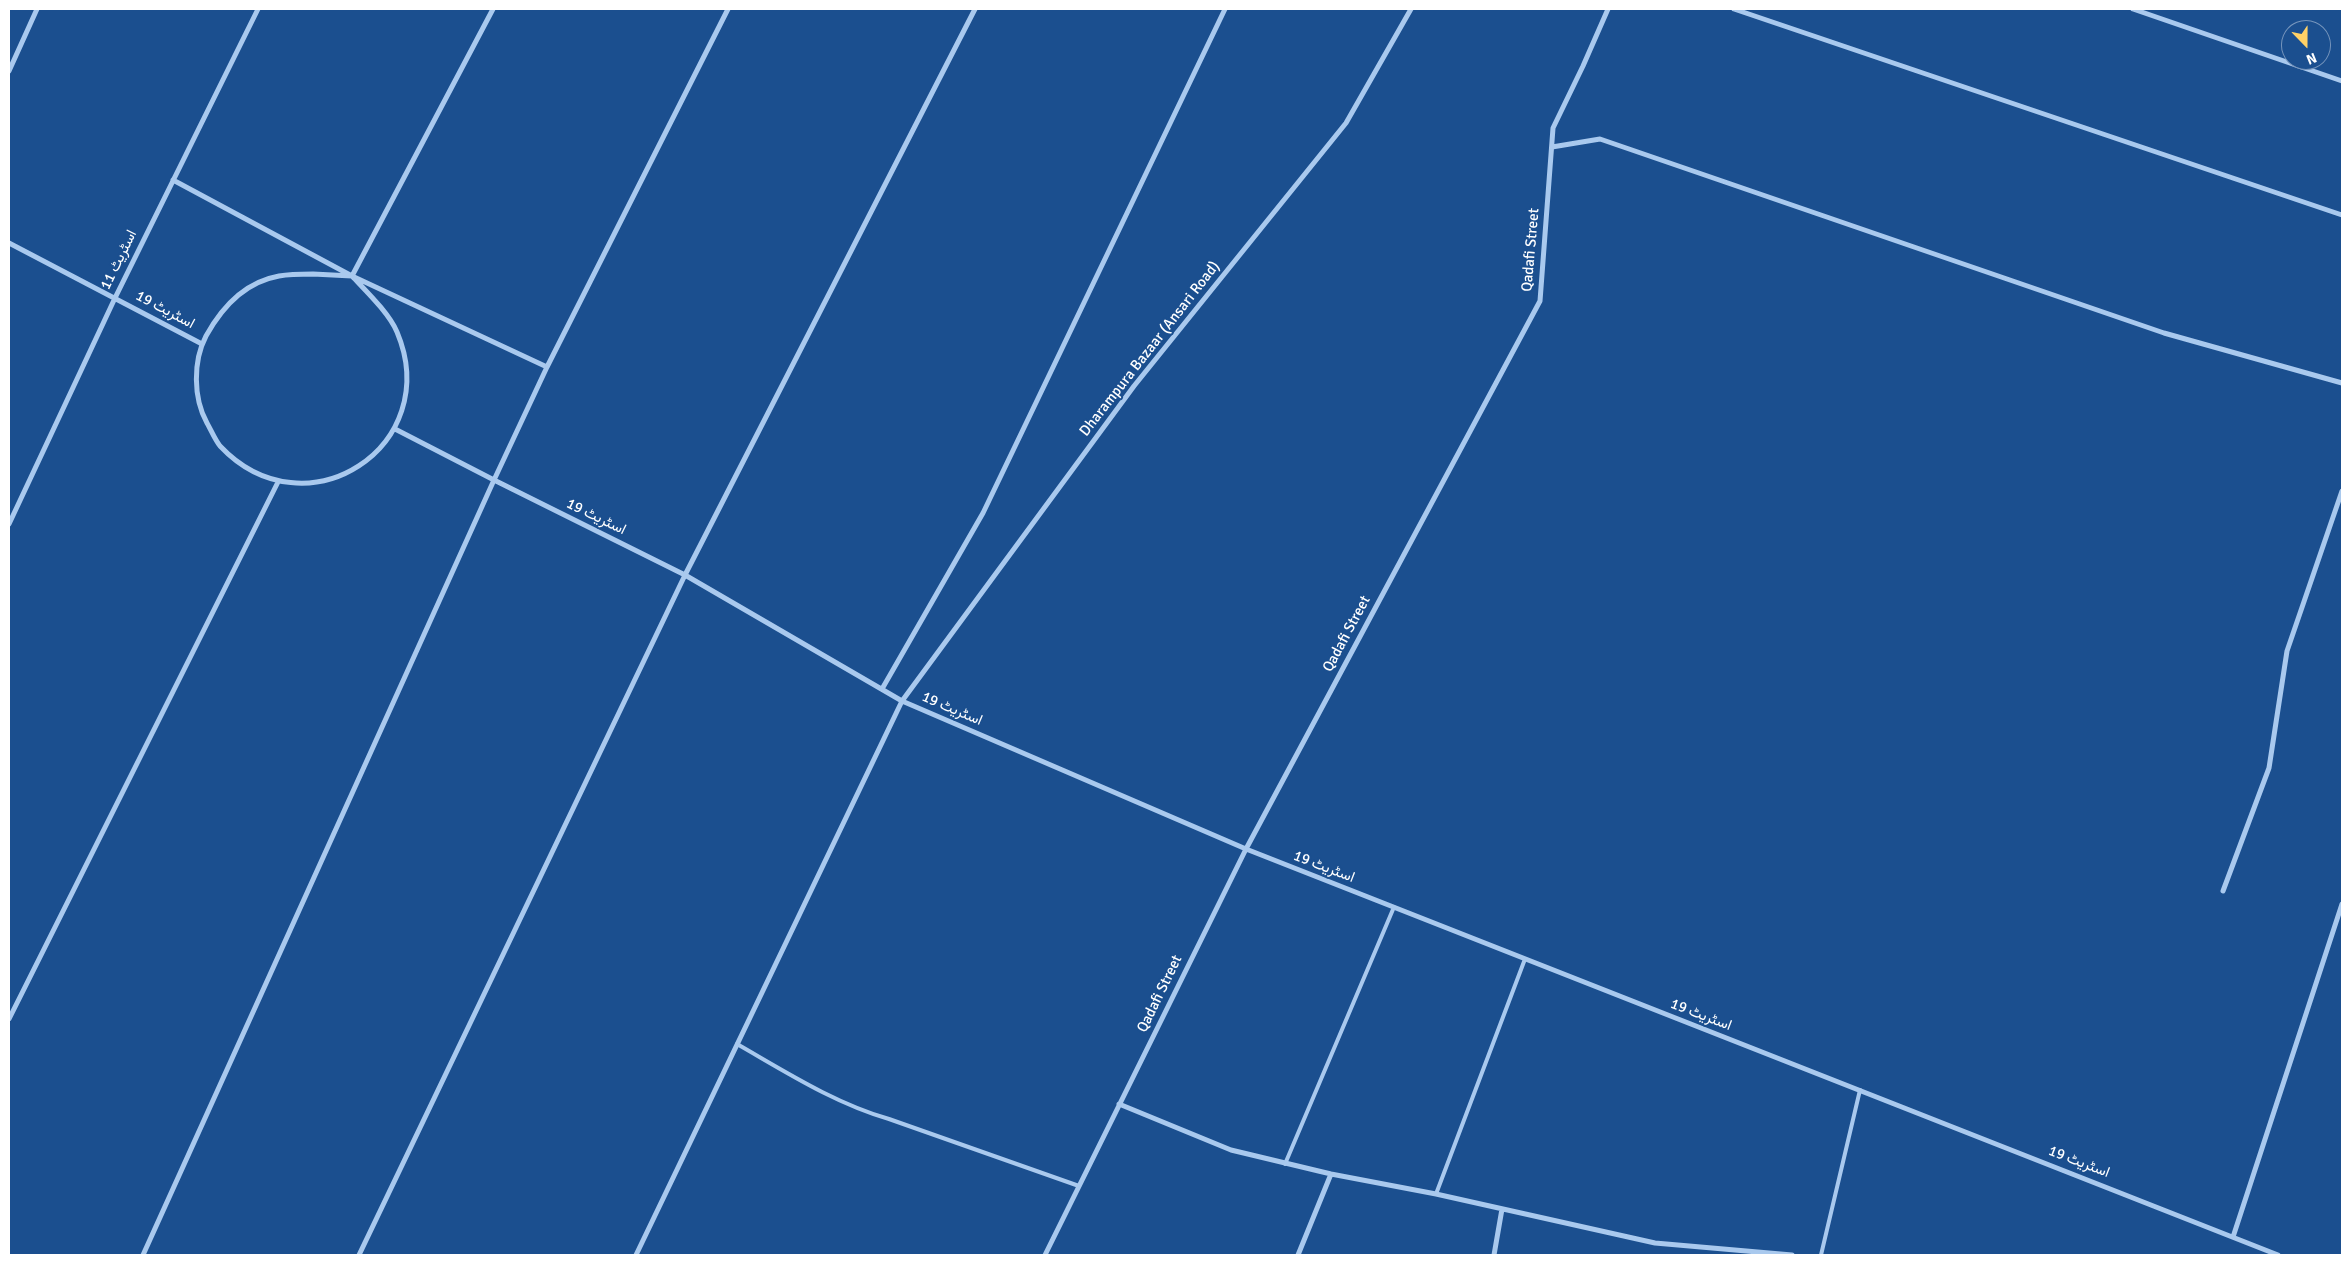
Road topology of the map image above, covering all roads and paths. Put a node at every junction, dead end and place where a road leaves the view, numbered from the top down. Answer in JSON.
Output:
{"nodes":[{"id":1,"x":37,"y":9,"type":"edge"},
{"id":2,"x":258,"y":9,"type":"edge"},
{"id":3,"x":493,"y":9,"type":"edge"},
{"id":4,"x":728,"y":9,"type":"edge"},
{"id":5,"x":976,"y":9,"type":"edge"},
{"id":6,"x":1225,"y":9,"type":"edge"},
{"id":7,"x":1411,"y":9,"type":"edge"},
{"id":8,"x":1608,"y":9,"type":"edge"},
{"id":9,"x":1734,"y":9,"type":"edge"},
{"id":10,"x":2133,"y":9,"type":"edge"},
{"id":11,"x":9,"y":71,"type":"edge"},
{"id":12,"x":2342,"y":81,"type":"edge"},
{"id":13,"x":1552,"y":147,"type":"junction"},
{"id":14,"x":173,"y":180,"type":"junction"},
{"id":15,"x":2342,"y":215,"type":"edge"},
{"id":16,"x":9,"y":243,"type":"edge"},
{"id":17,"x":352,"y":276,"type":"junction"},
{"id":18,"x":115,"y":298,"type":"junction"},
{"id":19,"x":202,"y":344,"type":"junction"},
{"id":20,"x":547,"y":367,"type":"junction"},
{"id":21,"x":2342,"y":384,"type":"edge"},
{"id":22,"x":395,"y":429,"type":"junction"},
{"id":23,"x":494,"y":480,"type":"junction"},
{"id":24,"x":278,"y":482,"type":"junction"},
{"id":25,"x":2342,"y":492,"type":"edge"},
{"id":26,"x":9,"y":524,"type":"edge"},
{"id":27,"x":685,"y":575,"type":"junction"},
{"id":28,"x":882,"y":689,"type":"junction"},
{"id":29,"x":902,"y":701,"type":"junction"},
{"id":30,"x":1246,"y":849,"type":"junction"},
{"id":31,"x":2223,"y":890,"type":"dead end"},
{"id":32,"x":2342,"y":904,"type":"edge"},
{"id":33,"x":1394,"y":907,"type":"junction"},
{"id":34,"x":1525,"y":959,"type":"junction"},
{"id":35,"x":9,"y":1019,"type":"edge"},
{"id":36,"x":737,"y":1044,"type":"junction"},
{"id":37,"x":1860,"y":1090,"type":"junction"},
{"id":38,"x":1120,"y":1104,"type":"junction"},
{"id":39,"x":1285,"y":1164,"type":"junction"},
{"id":40,"x":1330,"y":1174,"type":"junction"},
{"id":41,"x":1079,"y":1186,"type":"junction"},
{"id":42,"x":1436,"y":1194,"type":"junction"},
{"id":43,"x":1502,"y":1209,"type":"junction"},
{"id":44,"x":2233,"y":1237,"type":"junction"},
{"id":45,"x":144,"y":1255,"type":"edge"},
{"id":46,"x":359,"y":1255,"type":"edge"},
{"id":47,"x":636,"y":1255,"type":"edge"},
{"id":48,"x":1045,"y":1255,"type":"edge"},
{"id":49,"x":1298,"y":1255,"type":"edge"},
{"id":50,"x":1494,"y":1255,"type":"edge"},
{"id":51,"x":1792,"y":1255,"type":"edge"},
{"id":52,"x":1821,"y":1255,"type":"edge"},
{"id":53,"x":2278,"y":1255,"type":"edge"}],
"edges":[{"from":1,"to":11,"type":"street"},
{"from":2,"to":14,"type":"street","name":"اسٹریٹ 11"},
{"from":3,"to":17,"type":"street"},
{"from":4,"to":20,"type":"street"},
{"from":5,"to":27,"type":"street"},
{"from":6,"to":28,"type":"street"},
{"from":7,"to":29,"type":"street","name":"Dharampura Bazaar (Ansari Road)"},
{"from":8,"to":13,"type":"street","name":"Qadafi Street"},
{"from":9,"to":15,"type":"street"},
{"from":10,"to":12,"type":"street"},
{"from":13,"to":21,"type":"street"},
{"from":13,"to":30,"type":"street","name":"Qadafi Street"},
{"from":14,"to":17,"type":"street"},
{"from":14,"to":18,"type":"street","name":"اسٹریٹ 11"},
{"from":16,"to":18,"type":"street","name":"اسٹریٹ 19"},
{"from":17,"to":19,"type":"street"},
{"from":17,"to":20,"type":"street"},
{"from":17,"to":22,"type":"street"},
{"from":18,"to":19,"type":"street","name":"اسٹریٹ 19"},
{"from":18,"to":26,"type":"street","name":"اسٹریٹ 11"},
{"from":19,"to":24,"type":"street"},
{"from":20,"to":23,"type":"street"},
{"from":22,"to":23,"type":"street","name":"اسٹریٹ 19"},
{"from":22,"to":24,"type":"street"},
{"from":23,"to":27,"type":"street","name":"اسٹریٹ 19"},
{"from":23,"to":45,"type":"street"},
{"from":24,"to":35,"type":"street"},
{"from":25,"to":31,"type":"street"},
{"from":27,"to":28,"type":"street","name":"اسٹریٹ 19"},
{"from":27,"to":46,"type":"street"},
{"from":28,"to":29,"type":"street","name":"اسٹریٹ 19"},
{"from":29,"to":30,"type":"street","name":"اسٹریٹ 19"},
{"from":29,"to":36,"type":"street","name":"Dharampura Bazaar (Ansari Road)"},
{"from":30,"to":33,"type":"street","name":"اسٹریٹ 19"},
{"from":30,"to":38,"type":"street","name":"Qadafi Street"},
{"from":32,"to":44,"type":"street"},
{"from":33,"to":34,"type":"street","name":"اسٹریٹ 19"},
{"from":33,"to":39,"type":"lane"},
{"from":34,"to":37,"type":"street","name":"اسٹریٹ 19"},
{"from":34,"to":42,"type":"lane"},
{"from":36,"to":41,"type":"lane"},
{"from":36,"to":47,"type":"street","name":"Dharampura Bazaar (Ansari Road)"},
{"from":37,"to":44,"type":"street","name":"اسٹریٹ 19"},
{"from":37,"to":52,"type":"lane"},
{"from":38,"to":39,"type":"street"},
{"from":38,"to":41,"type":"street","name":"Qadafi Street"},
{"from":39,"to":40,"type":"street"},
{"from":40,"to":42,"type":"street"},
{"from":40,"to":49,"type":"street"},
{"from":41,"to":48,"type":"street","name":"Qadafi Street"},
{"from":42,"to":43,"type":"street"},
{"from":43,"to":50,"type":"street"},
{"from":43,"to":51,"type":"street"},
{"from":44,"to":53,"type":"street","name":"اسٹریٹ 19"}]}
